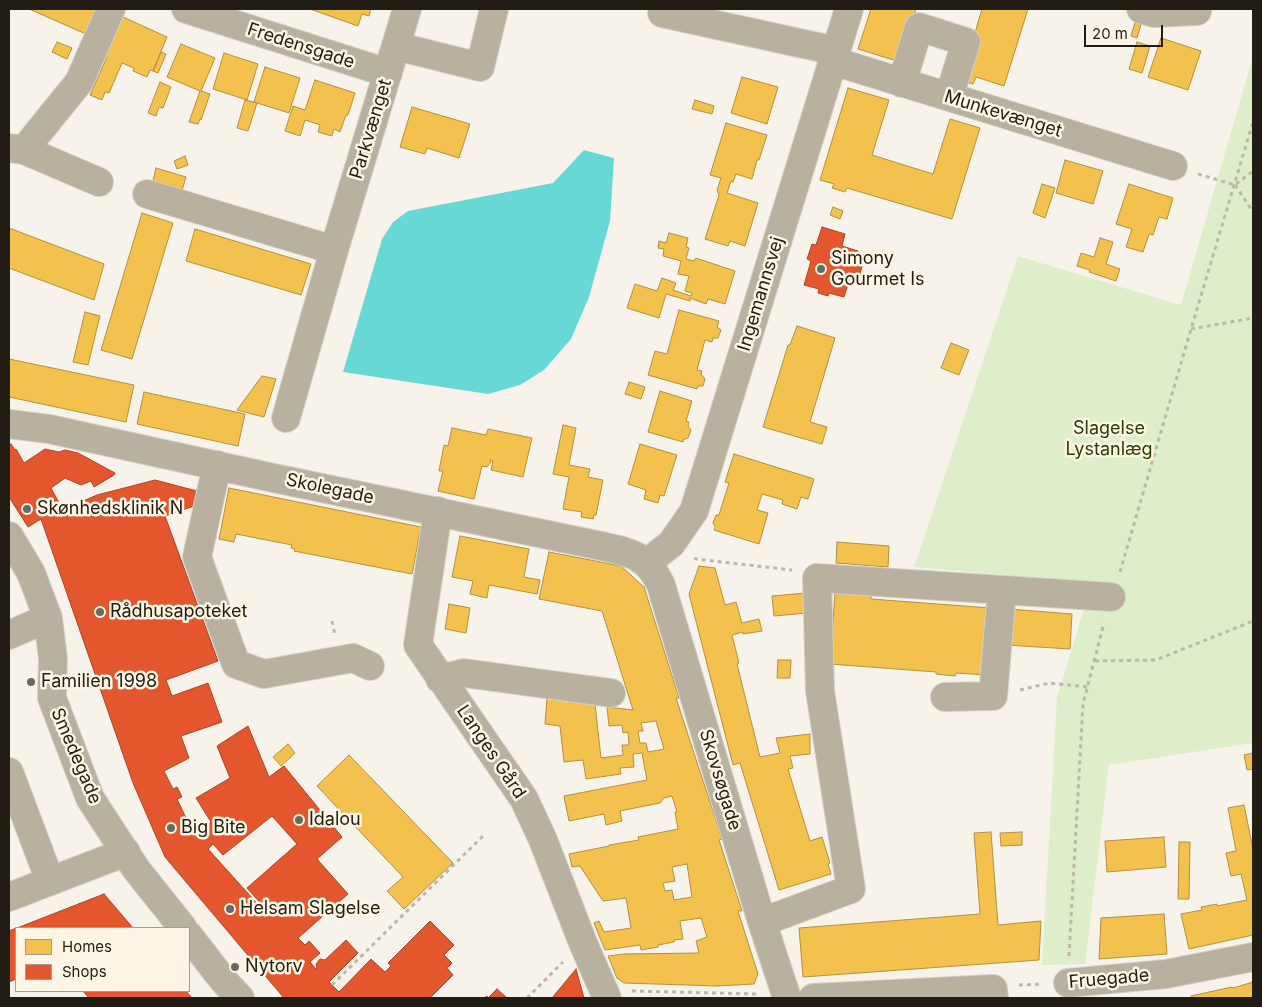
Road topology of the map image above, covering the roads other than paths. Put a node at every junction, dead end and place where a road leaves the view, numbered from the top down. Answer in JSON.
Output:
{"nodes":[{"id":1,"x":111,"y":9,"type":"edge"},
{"id":2,"x":186,"y":9,"type":"edge"},
{"id":3,"x":407,"y":9,"type":"edge"},
{"id":4,"x":494,"y":9,"type":"edge"},
{"id":5,"x":849,"y":9,"type":"edge"},
{"id":6,"x":1141,"y":9,"type":"edge"},
{"id":7,"x":1197,"y":11,"type":"dead end"},
{"id":8,"x":662,"y":13,"type":"dead end"},
{"id":9,"x":396,"y":46,"type":"junction"},
{"id":10,"x":834,"y":56,"type":"junction"},
{"id":11,"x":388,"y":73,"type":"junction"},
{"id":12,"x":902,"y":83,"type":"junction"},
{"id":13,"x":949,"y":97,"type":"junction"},
{"id":14,"x":16,"y":149,"type":"edge"},
{"id":15,"x":1173,"y":166,"type":"road end"},
{"id":16,"x":99,"y":182,"type":"dead end"},
{"id":17,"x":147,"y":194,"type":"dead end"},
{"id":18,"x":334,"y":250,"type":"junction"},
{"id":19,"x":286,"y":418,"type":"dead end"},
{"id":20,"x":9,"y":424,"type":"edge"},
{"id":21,"x":216,"y":465,"type":"junction"},
{"id":22,"x":438,"y":511,"type":"junction"},
{"id":23,"x":9,"y":536,"type":"edge"},
{"id":24,"x":647,"y":564,"type":"junction"},
{"id":25,"x":1002,"y":590,"type":"junction"},
{"id":26,"x":1111,"y":597,"type":"road end"},
{"id":27,"x":48,"y":618,"type":"junction"},
{"id":28,"x":9,"y":635,"type":"edge"},
{"id":29,"x":370,"y":666,"type":"dead end"},
{"id":30,"x":440,"y":679,"type":"junction"},
{"id":31,"x":611,"y":693,"type":"dead end"},
{"id":32,"x":945,"y":697,"type":"dead end"},
{"id":33,"x":9,"y":772,"type":"edge"},
{"id":34,"x":126,"y":852,"type":"junction"},
{"id":35,"x":50,"y":881,"type":"junction"},
{"id":36,"x":9,"y":898,"type":"edge"},
{"id":37,"x":762,"y":922,"type":"junction"},
{"id":38,"x":182,"y":927,"type":"edge"},
{"id":39,"x":190,"y":938,"type":"edge"},
{"id":40,"x":1253,"y":957,"type":"edge"},
{"id":41,"x":1068,"y":983,"type":"road end"},
{"id":42,"x":226,"y":992,"type":"edge"},
{"id":43,"x":605,"y":994,"type":"edge"},
{"id":44,"x":994,"y":994,"type":"edge"},
{"id":45,"x":787,"y":998,"type":"edge"},
{"id":46,"x":813,"y":998,"type":"edge"}],
"edges":[{"from":1,"to":14,"type":"street"},
{"from":2,"to":11,"type":"street","name":"Fredensgade"},
{"from":3,"to":9,"type":"street","name":"Parkvænget"},
{"from":4,"to":9,"type":"street"},
{"from":5,"to":10,"type":"street","name":"Ingemannsvej"},
{"from":6,"to":7,"type":"street"},
{"from":8,"to":10,"type":"street","name":"Munkevænget"},
{"from":9,"to":11,"type":"street","name":"Parkvænget"},
{"from":10,"to":12,"type":"street","name":"Munkevænget"},
{"from":10,"to":24,"type":"street","name":"Ingemannsvej"},
{"from":11,"to":18,"type":"street","name":"Parkvænget"},
{"from":12,"to":13,"type":"street","name":"Munkevænget"},
{"from":12,"to":13,"type":"street"},
{"from":13,"to":15,"type":"street","name":"Munkevænget"},
{"from":14,"to":16,"type":"street"},
{"from":17,"to":18,"type":"street"},
{"from":18,"to":19,"type":"street","name":"Parkvænget"},
{"from":20,"to":21,"type":"street","name":"Skolegade"},
{"from":21,"to":22,"type":"street","name":"Skolegade"},
{"from":21,"to":29,"type":"street"},
{"from":22,"to":24,"type":"street","name":"Skolegade"},
{"from":22,"to":30,"type":"street","name":"Langes Gård"},
{"from":23,"to":27,"type":"street","name":"Smedegade"},
{"from":24,"to":37,"type":"street","name":"Skovsøgade"},
{"from":25,"to":26,"type":"street"},
{"from":25,"to":32,"type":"street"},
{"from":25,"to":37,"type":"street"},
{"from":27,"to":28,"type":"street"},
{"from":27,"to":34,"type":"street","name":"Smedegade"},
{"from":30,"to":31,"type":"street"},
{"from":30,"to":43,"type":"street","name":"Langes Gård"},
{"from":33,"to":35,"type":"street"},
{"from":34,"to":35,"type":"street"},
{"from":34,"to":38,"type":"street","name":"Smedegade"},
{"from":35,"to":36,"type":"street"},
{"from":37,"to":45,"type":"street","name":"Skovsøgade"},
{"from":39,"to":42,"type":"street"},
{"from":40,"to":41,"type":"street","name":"Fruegade"},
{"from":44,"to":46,"type":"street"}]}
